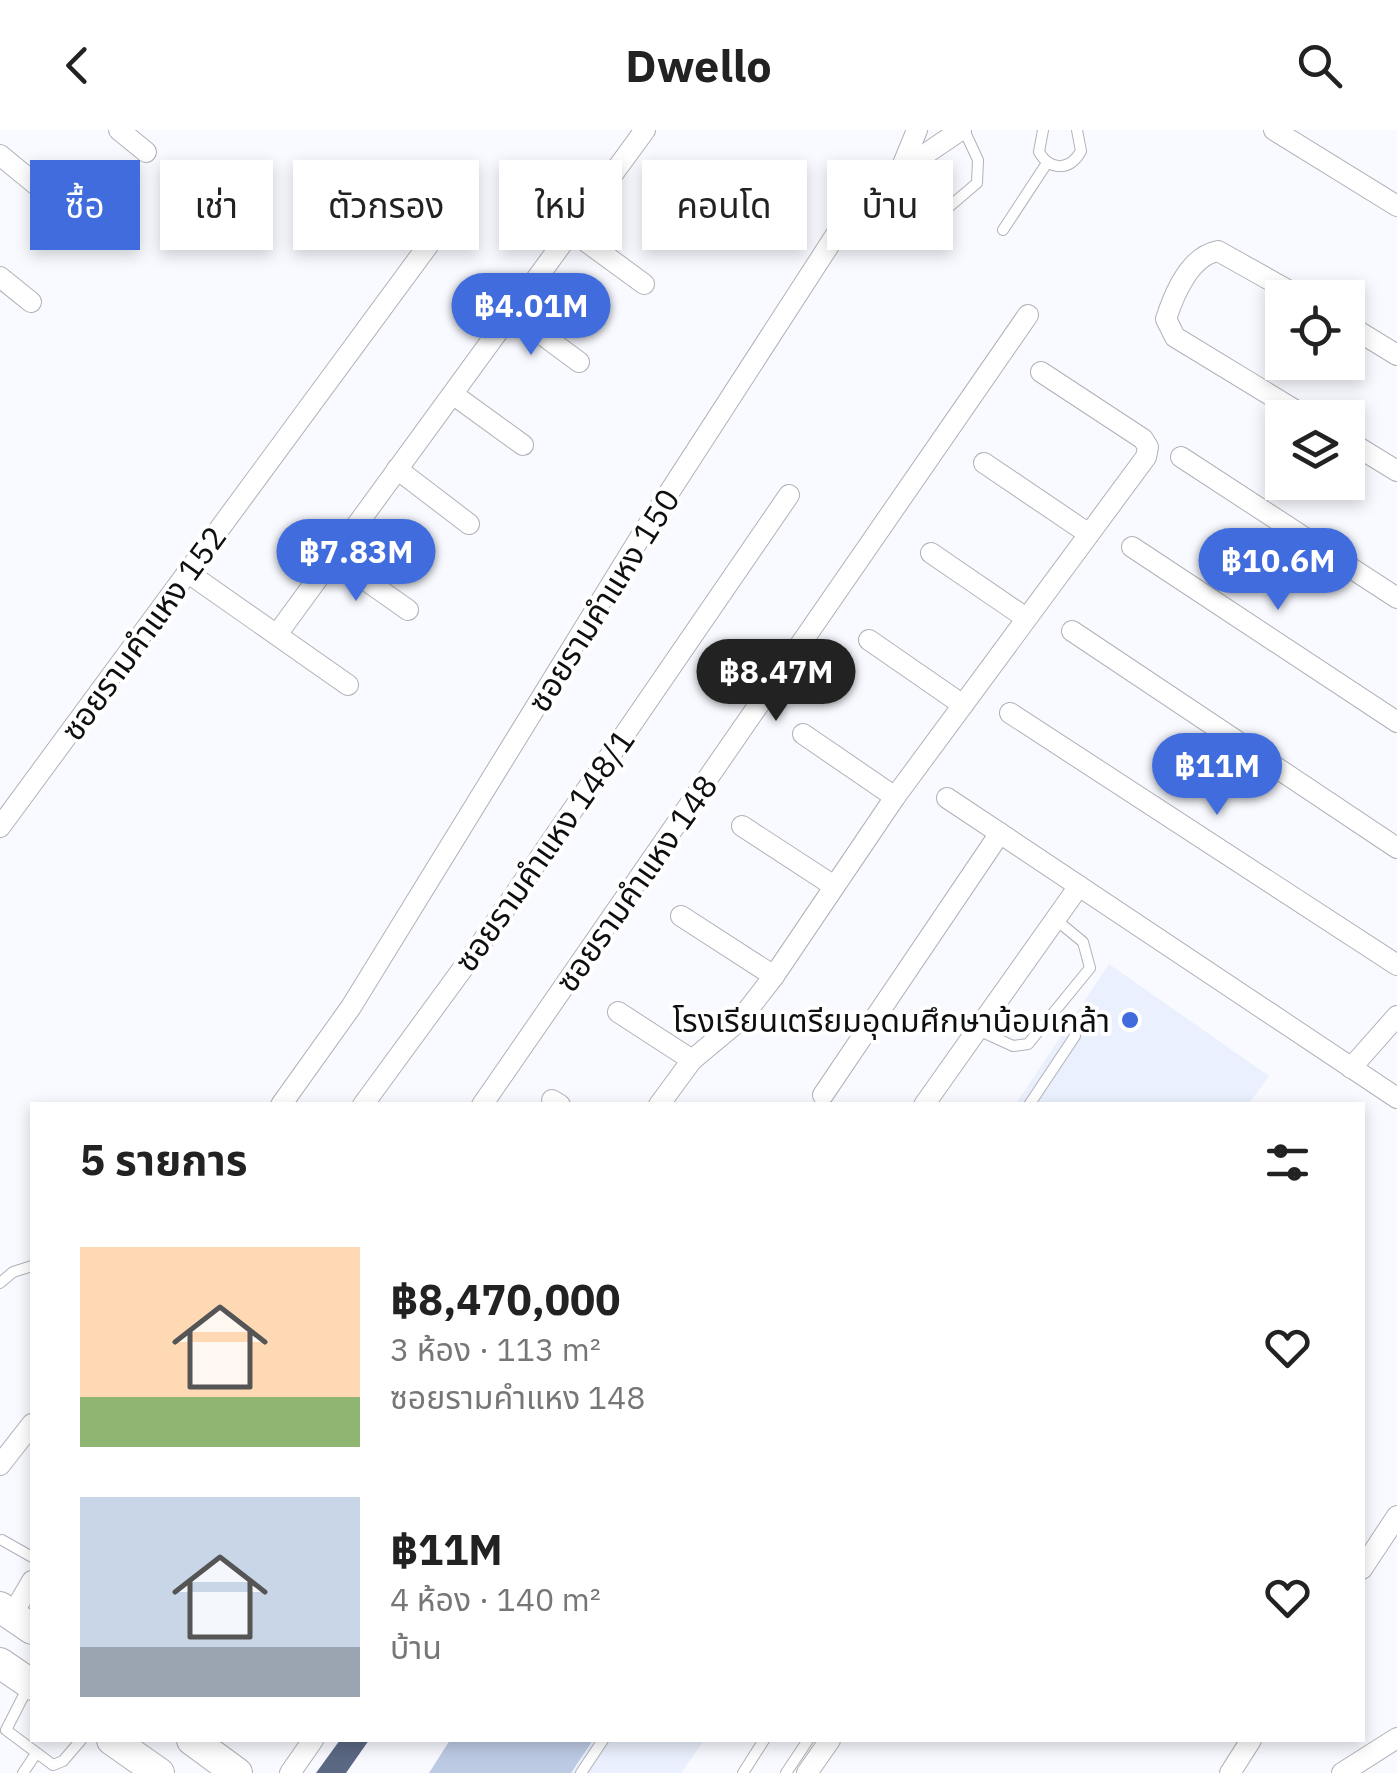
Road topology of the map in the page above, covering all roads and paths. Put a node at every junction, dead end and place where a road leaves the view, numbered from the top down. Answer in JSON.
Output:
{"nodes":[{"id":1,"x":119,"y":130,"type":"edge"},
{"id":2,"x":645,"y":130,"type":"edge"},
{"id":3,"x":917,"y":130,"type":"edge"},
{"id":4,"x":962,"y":130,"type":"edge"},
{"id":5,"x":1043,"y":130,"type":"edge"},
{"id":6,"x":1077,"y":130,"type":"edge"},
{"id":7,"x":1274,"y":130,"type":"edge"},
{"id":8,"x":146,"y":152,"type":"dead end"},
{"id":9,"x":0,"y":155,"type":"edge"},
{"id":10,"x":904,"y":160,"type":"edge"},
{"id":11,"x":916,"y":160,"type":"edge"},
{"id":12,"x":1047,"y":162,"type":"junction"},
{"id":13,"x":622,"y":163,"type":"edge"},
{"id":14,"x":30,"y":180,"type":"edge"},
{"id":15,"x":953,"y":204,"type":"edge"},
{"id":16,"x":1397,"y":206,"type":"edge"},
{"id":17,"x":1003,"y":230,"type":"dead end"},
{"id":18,"x":827,"y":248,"type":"edge"},
{"id":19,"x":425,"y":250,"type":"edge"},
{"id":20,"x":560,"y":250,"type":"edge"},
{"id":21,"x":598,"y":250,"type":"edge"},
{"id":22,"x":0,"y":278,"type":"edge"},
{"id":23,"x":1270,"y":280,"type":"edge"},
{"id":24,"x":644,"y":284,"type":"dead end"},
{"id":25,"x":30,"y":302,"type":"dead end"},
{"id":26,"x":513,"y":313,"type":"junction"},
{"id":27,"x":1028,"y":316,"type":"dead end"},
{"id":28,"x":1365,"y":335,"type":"edge"},
{"id":29,"x":1397,"y":355,"type":"edge"},
{"id":30,"x":579,"y":362,"type":"dead end"},
{"id":31,"x":1041,"y":372,"type":"dead end"},
{"id":32,"x":454,"y":395,"type":"junction"},
{"id":33,"x":1278,"y":400,"type":"edge"},
{"id":34,"x":522,"y":445,"type":"dead end"},
{"id":35,"x":1365,"y":451,"type":"edge"},
{"id":36,"x":1182,"y":457,"type":"dead end"},
{"id":37,"x":984,"y":463,"type":"dead end"},
{"id":38,"x":397,"y":469,"type":"junction"},
{"id":39,"x":1397,"y":471,"type":"edge"},
{"id":40,"x":789,"y":495,"type":"dead end"},
{"id":41,"x":468,"y":524,"type":"dead end"},
{"id":42,"x":1089,"y":534,"type":"junction"},
{"id":43,"x":1132,"y":546,"type":"dead end"},
{"id":44,"x":931,"y":553,"type":"dead end"},
{"id":45,"x":334,"y":557,"type":"junction"},
{"id":46,"x":187,"y":572,"type":"junction"},
{"id":47,"x":1397,"y":598,"type":"edge"},
{"id":48,"x":408,"y":610,"type":"dead end"},
{"id":49,"x":1026,"y":618,"type":"junction"},
{"id":50,"x":1072,"y":631,"type":"dead end"},
{"id":51,"x":278,"y":632,"type":"junction"},
{"id":52,"x":869,"y":640,"type":"dead end"},
{"id":53,"x":348,"y":686,"type":"dead end"},
{"id":54,"x":963,"y":705,"type":"junction"},
{"id":55,"x":1010,"y":713,"type":"dead end"},
{"id":56,"x":1397,"y":722,"type":"edge"},
{"id":57,"x":803,"y":734,"type":"dead end"},
{"id":58,"x":894,"y":796,"type":"junction"},
{"id":59,"x":947,"y":798,"type":"dead end"},
{"id":60,"x":742,"y":826,"type":"dead end"},
{"id":61,"x":0,"y":827,"type":"edge"},
{"id":62,"x":1000,"y":833,"type":"junction"},
{"id":63,"x":1397,"y":848,"type":"edge"},
{"id":64,"x":834,"y":886,"type":"junction"},
{"id":65,"x":1079,"y":886,"type":"junction"},
{"id":66,"x":681,"y":916,"type":"dead end"},
{"id":67,"x":1055,"y":919,"type":"junction"},
{"id":68,"x":1397,"y":965,"type":"edge"},
{"id":69,"x":774,"y":976,"type":"junction"},
{"id":70,"x":618,"y":1012,"type":"dead end"},
{"id":71,"x":1397,"y":1016,"type":"edge"},
{"id":72,"x":977,"y":1030,"type":"junction"},
{"id":73,"x":1074,"y":1036,"type":"dead end"},
{"id":74,"x":692,"y":1060,"type":"junction"},
{"id":75,"x":1352,"y":1068,"type":"junction"},
{"id":76,"x":823,"y":1095,"type":"dead end"},
{"id":77,"x":1397,"y":1098,"type":"edge"},
{"id":78,"x":282,"y":1102,"type":"edge"},
{"id":79,"x":365,"y":1102,"type":"edge"},
{"id":80,"x":484,"y":1102,"type":"edge"},
{"id":81,"x":661,"y":1102,"type":"edge"},
{"id":82,"x":926,"y":1102,"type":"edge"},
{"id":83,"x":1032,"y":1102,"type":"edge"},
{"id":84,"x":30,"y":1267,"type":"edge"},
{"id":85,"x":0,"y":1283,"type":"edge"},
{"id":86,"x":30,"y":1427,"type":"edge"},
{"id":87,"x":0,"y":1465,"type":"edge"},
{"id":88,"x":1397,"y":1516,"type":"edge"},
{"id":89,"x":2,"y":1540,"type":"edge"},
{"id":90,"x":30,"y":1556,"type":"edge"},
{"id":91,"x":1365,"y":1564,"type":"edge"},
{"id":92,"x":30,"y":1585,"type":"edge"},
{"id":93,"x":15,"y":1617,"type":"edge"},
{"id":94,"x":0,"y":1663,"type":"edge"},
{"id":95,"x":30,"y":1683,"type":"edge"},
{"id":96,"x":30,"y":1686,"type":"edge"},
{"id":97,"x":1397,"y":1738,"type":"edge"},
{"id":98,"x":79,"y":1742,"type":"edge"},
{"id":99,"x":195,"y":1742,"type":"edge"},
{"id":100,"x":312,"y":1742,"type":"edge"},
{"id":101,"x":602,"y":1742,"type":"edge"},
{"id":102,"x":763,"y":1742,"type":"edge"},
{"id":103,"x":807,"y":1742,"type":"edge"},
{"id":104,"x":829,"y":1742,"type":"edge"},
{"id":105,"x":1250,"y":1742,"type":"edge"},
{"id":106,"x":122,"y":1752,"type":"edge"},
{"id":107,"x":35,"y":1755,"type":"junction"},
{"id":108,"x":23,"y":1773,"type":"edge"},
{"id":109,"x":159,"y":1773,"type":"edge"},
{"id":110,"x":237,"y":1773,"type":"edge"},
{"id":111,"x":290,"y":1773,"type":"edge"},
{"id":112,"x":581,"y":1773,"type":"edge"},
{"id":113,"x":743,"y":1773,"type":"edge"},
{"id":114,"x":786,"y":1773,"type":"edge"},
{"id":115,"x":807,"y":1773,"type":"edge"},
{"id":116,"x":1230,"y":1773,"type":"edge"},
{"id":117,"x":1342,"y":1773,"type":"edge"}],
"edges":[{"from":1,"to":8,"type":"street"},
{"from":2,"to":13,"type":"street"},
{"from":3,"to":10,"type":"street"},
{"from":4,"to":11,"type":"street","name":"ซอยรามคำแหง 150"},
{"from":4,"to":15,"type":"lane"},
{"from":5,"to":12,"type":"lane"},
{"from":6,"to":12,"type":"lane"},
{"from":7,"to":16,"type":"street"},
{"from":9,"to":14,"type":"street"},
{"from":12,"to":17,"type":"lane"},
{"from":18,"to":78,"type":"street","name":"ซอยรามคำแหง 150"},
{"from":19,"to":46,"type":"street","name":"ซอยรามคำแหง 152"},
{"from":20,"to":26,"type":"street"},
{"from":21,"to":24,"type":"street"},
{"from":22,"to":25,"type":"street"},
{"from":23,"to":33,"type":"street"},
{"from":26,"to":30,"type":"street"},
{"from":26,"to":32,"type":"street"},
{"from":27,"to":80,"type":"street","name":"ซอยรามคำแหง 148"},
{"from":28,"to":29,"type":"street"},
{"from":31,"to":42,"type":"street"},
{"from":32,"to":34,"type":"street"},
{"from":32,"to":38,"type":"street"},
{"from":35,"to":39,"type":"street"},
{"from":36,"to":47,"type":"street"},
{"from":37,"to":42,"type":"street"},
{"from":38,"to":41,"type":"street"},
{"from":38,"to":45,"type":"street"},
{"from":40,"to":79,"type":"street","name":"ซอยรามคำแหง 148/1"},
{"from":42,"to":49,"type":"street"},
{"from":43,"to":56,"type":"street"},
{"from":44,"to":49,"type":"street"},
{"from":45,"to":48,"type":"street"},
{"from":45,"to":51,"type":"street"},
{"from":46,"to":51,"type":"street"},
{"from":46,"to":61,"type":"street","name":"ซอยรามคำแหง 152"},
{"from":49,"to":54,"type":"street"},
{"from":50,"to":63,"type":"street"},
{"from":51,"to":53,"type":"street"},
{"from":52,"to":54,"type":"street"},
{"from":54,"to":58,"type":"street"},
{"from":55,"to":68,"type":"street"},
{"from":57,"to":58,"type":"street"},
{"from":58,"to":64,"type":"street"},
{"from":59,"to":62,"type":"street"},
{"from":60,"to":64,"type":"street"},
{"from":62,"to":65,"type":"street"},
{"from":62,"to":76,"type":"street"},
{"from":64,"to":69,"type":"street"},
{"from":65,"to":67,"type":"street"},
{"from":65,"to":75,"type":"street"},
{"from":66,"to":69,"type":"street"},
{"from":67,"to":72,"type":"street"},
{"from":67,"to":72,"type":"lane"},
{"from":69,"to":74,"type":"street"},
{"from":70,"to":74,"type":"street"},
{"from":71,"to":75,"type":"street"},
{"from":72,"to":82,"type":"street"},
{"from":73,"to":83,"type":"lane"},
{"from":74,"to":81,"type":"street"},
{"from":75,"to":77,"type":"street"},
{"from":84,"to":85,"type":"lane"},
{"from":86,"to":87,"type":"street"},
{"from":88,"to":91,"type":"street"},
{"from":89,"to":90,"type":"lane"},
{"from":92,"to":93,"type":"street"},
{"from":94,"to":95,"type":"main road"},
{"from":96,"to":107,"type":"lane"},
{"from":97,"to":117,"type":"street"},
{"from":98,"to":107,"type":"lane"},
{"from":99,"to":110,"type":"main road"},
{"from":100,"to":111,"type":"street"},
{"from":101,"to":112,"type":"lane"},
{"from":102,"to":113,"type":"lane"},
{"from":103,"to":114,"type":"lane"},
{"from":104,"to":115,"type":"street"},
{"from":105,"to":116,"type":"street"},
{"from":106,"to":109,"type":"main road"},
{"from":107,"to":108,"type":"lane"}]}
